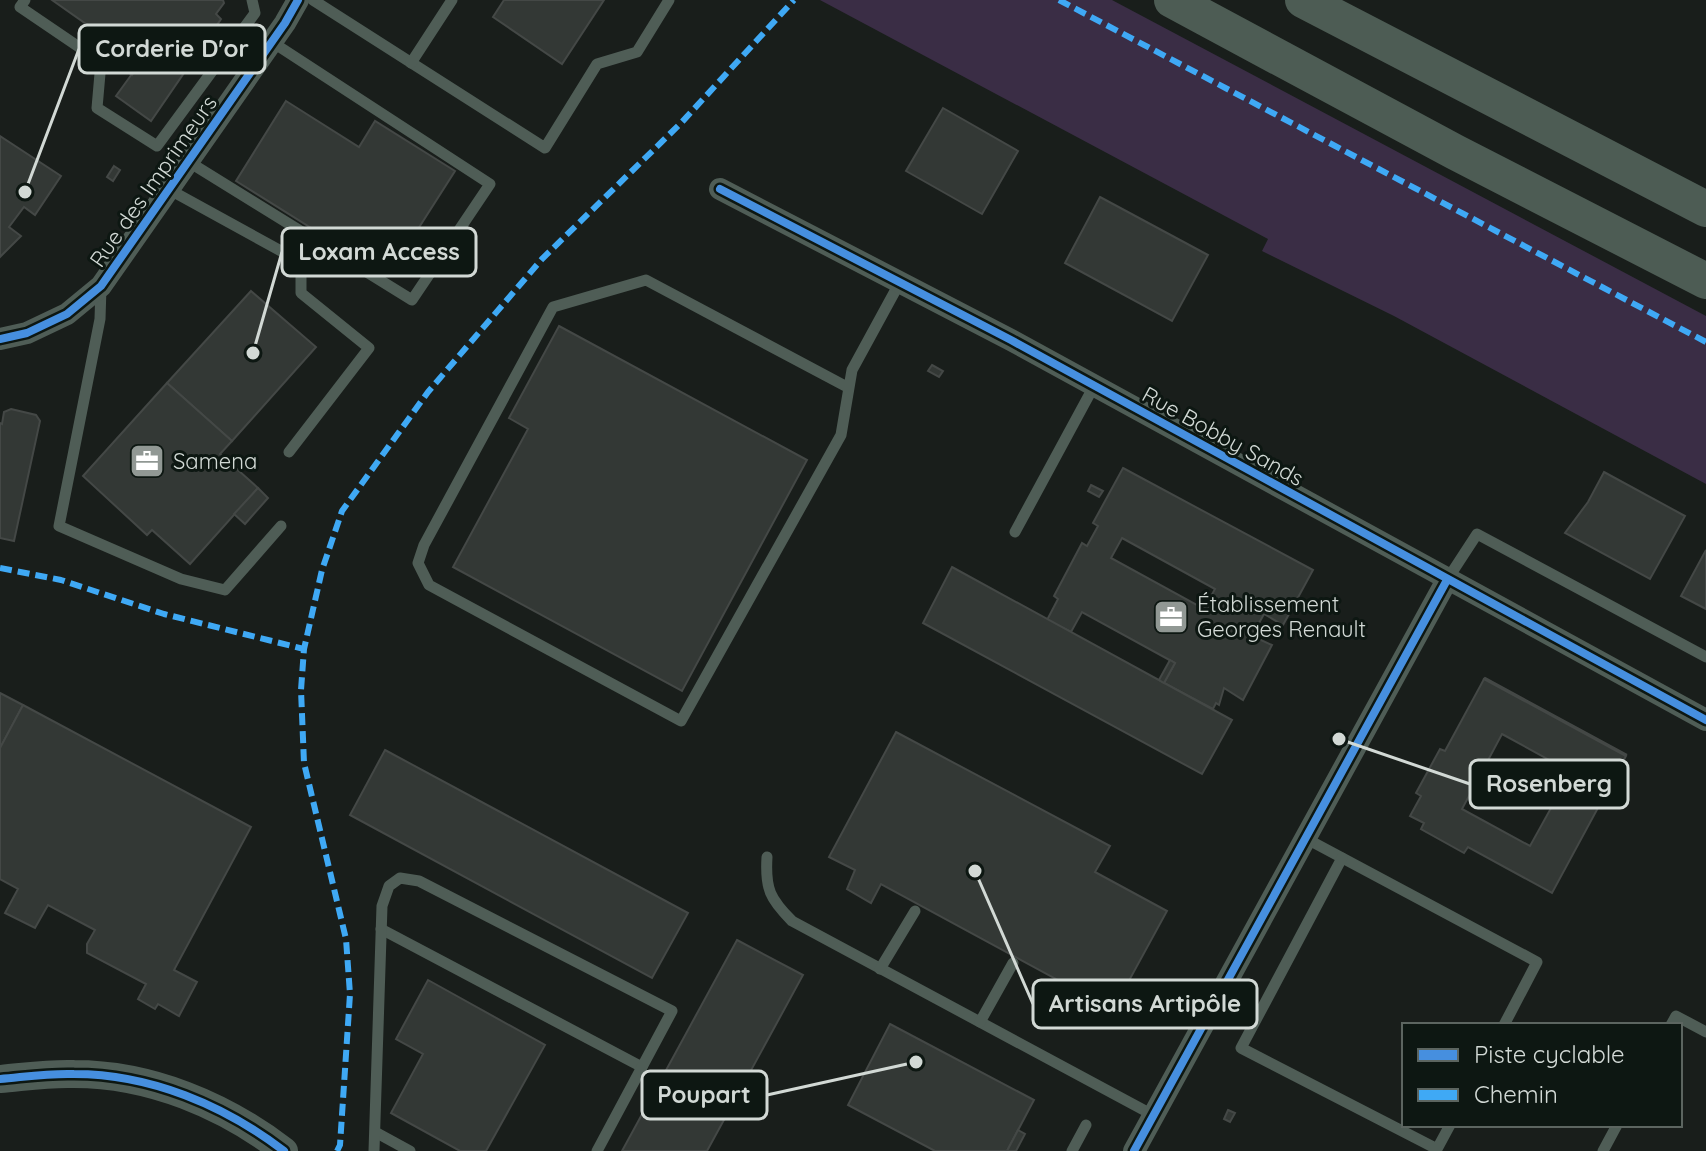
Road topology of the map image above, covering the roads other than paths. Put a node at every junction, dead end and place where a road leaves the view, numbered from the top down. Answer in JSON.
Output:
{"nodes":[{"id":1,"x":25,"y":0,"type":"edge"},
{"id":2,"x":252,"y":0,"type":"edge"},
{"id":3,"x":298,"y":0,"type":"edge"},
{"id":4,"x":313,"y":0,"type":"edge"},
{"id":5,"x":452,"y":0,"type":"edge"},
{"id":6,"x":669,"y":0,"type":"edge"},
{"id":7,"x":1172,"y":0,"type":"edge"},
{"id":8,"x":1303,"y":0,"type":"edge"},
{"id":9,"x":272,"y":42,"type":"junction"},
{"id":10,"x":411,"y":63,"type":"junction"},
{"id":11,"x":189,"y":162,"type":"junction"},
{"id":12,"x":720,"y":189,"type":"dead end"},
{"id":13,"x":170,"y":190,"type":"junction"},
{"id":14,"x":1706,"y":209,"type":"edge"},
{"id":15,"x":1706,"y":281,"type":"edge"},
{"id":16,"x":900,"y":282,"type":"junction"},
{"id":17,"x":101,"y":286,"type":"junction"},
{"id":18,"x":0,"y":339,"type":"edge"},
{"id":19,"x":1094,"y":386,"type":"junction"},
{"id":20,"x":849,"y":388,"type":"junction"},
{"id":21,"x":289,"y":452,"type":"dead end"},
{"id":22,"x":281,"y":526,"type":"dead end"},
{"id":23,"x":1015,"y":532,"type":"dead end"},
{"id":24,"x":1447,"y":580,"type":"junction"},
{"id":25,"x":1706,"y":657,"type":"edge"},
{"id":26,"x":1706,"y":720,"type":"edge"},
{"id":27,"x":1305,"y":838,"type":"junction"},
{"id":28,"x":767,"y":857,"type":"dead end"},
{"id":29,"x":1342,"y":858,"type":"junction"},
{"id":30,"x":915,"y":911,"type":"dead end"},
{"id":31,"x":381,"y":929,"type":"junction"},
{"id":32,"x":1013,"y":963,"type":"dead end"},
{"id":33,"x":880,"y":969,"type":"junction"},
{"id":34,"x":980,"y":1022,"type":"junction"},
{"id":35,"x":1505,"y":1023,"type":"edge"},
{"id":36,"x":1672,"y":1023,"type":"edge"},
{"id":37,"x":1706,"y":1032,"type":"edge"},
{"id":38,"x":642,"y":1067,"type":"junction"},
{"id":39,"x":0,"y":1079,"type":"edge"},
{"id":40,"x":1153,"y":1115,"type":"junction"},
{"id":41,"x":1086,"y":1125,"type":"dead end"},
{"id":42,"x":1449,"y":1127,"type":"edge"},
{"id":43,"x":1616,"y":1127,"type":"edge"},
{"id":44,"x":377,"y":1133,"type":"junction"},
{"id":45,"x":1140,"y":1149,"type":"edge"},
{"id":46,"x":284,"y":1151,"type":"edge"},
{"id":47,"x":374,"y":1151,"type":"edge"},
{"id":48,"x":410,"y":1151,"type":"edge"},
{"id":49,"x":597,"y":1151,"type":"edge"},
{"id":50,"x":1072,"y":1151,"type":"edge"},
{"id":51,"x":1603,"y":1151,"type":"edge"}],
"edges":[{"from":1,"to":2,"type":"lane"},
{"from":3,"to":9,"type":"street","name":"Rue des Imprimeurs"},
{"from":4,"to":10,"type":"lane"},
{"from":5,"to":10,"type":"lane"},
{"from":6,"to":10,"type":"lane"},
{"from":7,"to":15,"type":"highway"},
{"from":8,"to":14,"type":"highway"},
{"from":9,"to":11,"type":"street","name":"Rue des Imprimeurs"},
{"from":9,"to":11,"type":"lane"},
{"from":11,"to":13,"type":"street","name":"Rue des Imprimeurs"},
{"from":12,"to":16,"type":"street","name":"Rue Bobby Sands"},
{"from":13,"to":17,"type":"street","name":"Rue des Imprimeurs"},
{"from":13,"to":21,"type":"lane"},
{"from":16,"to":19,"type":"street","name":"Rue Bobby Sands"},
{"from":16,"to":20,"type":"lane"},
{"from":17,"to":18,"type":"street","name":"Rue des Imprimeurs"},
{"from":17,"to":22,"type":"lane"},
{"from":19,"to":23,"type":"lane"},
{"from":19,"to":24,"type":"street","name":"Rue Bobby Sands"},
{"from":20,"to":20,"type":"lane"},
{"from":24,"to":25,"type":"lane"},
{"from":24,"to":26,"type":"street","name":"Rue Bobby Sands"},
{"from":24,"to":27,"type":"street"},
{"from":27,"to":29,"type":"lane"},
{"from":27,"to":40,"type":"street"},
{"from":28,"to":33,"type":"lane"},
{"from":29,"to":35,"type":"lane"},
{"from":29,"to":42,"type":"lane"},
{"from":30,"to":33,"type":"lane"},
{"from":31,"to":38,"type":"lane"},
{"from":31,"to":38,"type":"lane"},
{"from":31,"to":44,"type":"lane"},
{"from":32,"to":34,"type":"lane"},
{"from":33,"to":34,"type":"lane"},
{"from":34,"to":40,"type":"lane"},
{"from":36,"to":37,"type":"lane"},
{"from":38,"to":49,"type":"lane"},
{"from":39,"to":46,"type":"street"},
{"from":40,"to":45,"type":"street"},
{"from":41,"to":50,"type":"lane"},
{"from":43,"to":51,"type":"lane"},
{"from":44,"to":47,"type":"lane"},
{"from":44,"to":48,"type":"lane"}]}
